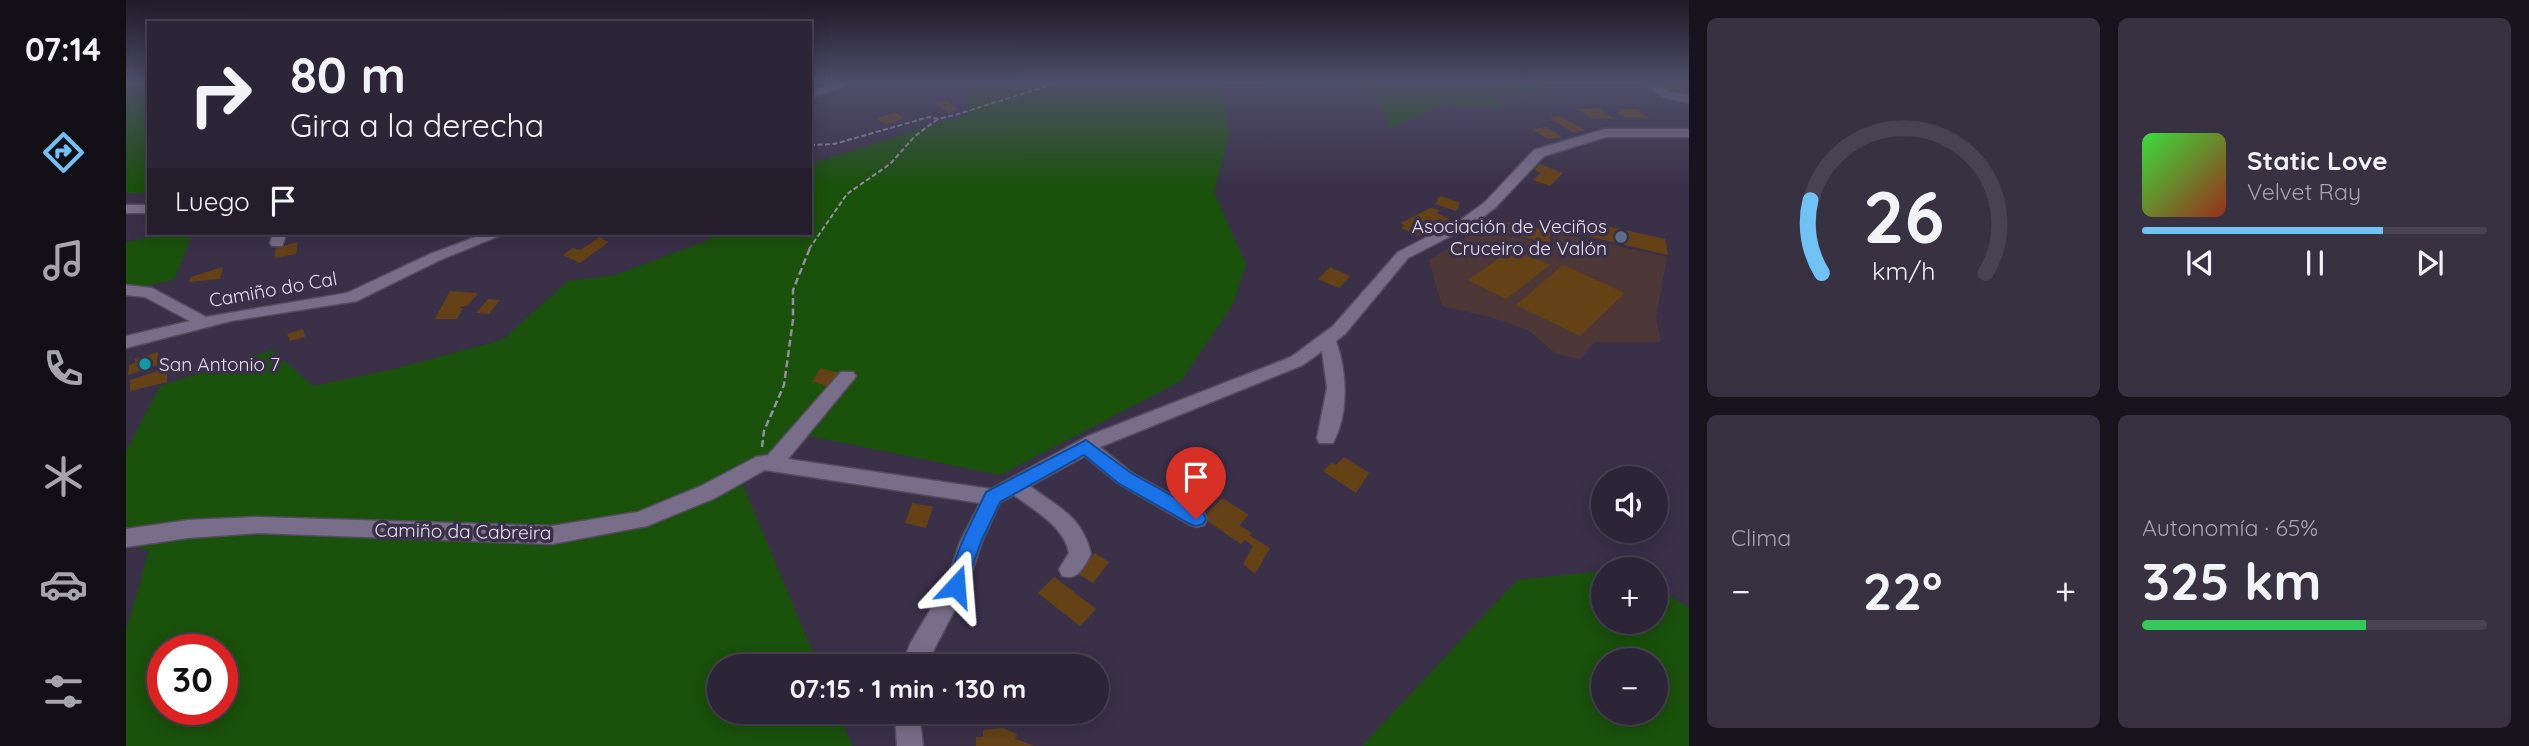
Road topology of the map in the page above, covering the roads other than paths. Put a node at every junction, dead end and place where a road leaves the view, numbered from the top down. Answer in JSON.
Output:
{"nodes":[{"id":1,"x":1689,"y":133,"type":"edge"},
{"id":2,"x":126,"y":209,"type":"edge"},
{"id":3,"x":147,"y":209,"type":"edge"},
{"id":4,"x":494,"y":235,"type":"edge"},
{"id":5,"x":126,"y":290,"type":"edge"},
{"id":6,"x":202,"y":322,"type":"junction"},
{"id":7,"x":1327,"y":339,"type":"junction"},
{"id":8,"x":126,"y":342,"type":"edge"},
{"id":9,"x":847,"y":376,"type":"dead end"},
{"id":10,"x":1326,"y":438,"type":"dead end"},
{"id":11,"x":1086,"y":446,"type":"junction"},
{"id":12,"x":768,"y":462,"type":"junction"},
{"id":13,"x":1015,"y":485,"type":"junction"},
{"id":14,"x":993,"y":497,"type":"junction"},
{"id":15,"x":1196,"y":519,"type":"dead end"},
{"id":16,"x":126,"y":538,"type":"edge"},
{"id":17,"x":1070,"y":569,"type":"dead end"},
{"id":18,"x":917,"y":654,"type":"edge"},
{"id":19,"x":908,"y":724,"type":"edge"},
{"id":20,"x":910,"y":746,"type":"edge"}],
"edges":[{"from":1,"to":7,"type":"street"},
{"from":2,"to":3,"type":"street"},
{"from":4,"to":6,"type":"street","name":"Camiño do Cal"},
{"from":5,"to":6,"type":"street"},
{"from":6,"to":8,"type":"street","name":"Camiño do Cal"},
{"from":7,"to":10,"type":"street"},
{"from":7,"to":11,"type":"street"},
{"from":9,"to":12,"type":"street"},
{"from":11,"to":13,"type":"street"},
{"from":11,"to":15,"type":"street"},
{"from":12,"to":14,"type":"street"},
{"from":12,"to":16,"type":"street","name":"Camiño da Cabreira"},
{"from":13,"to":14,"type":"street"},
{"from":13,"to":17,"type":"street"},
{"from":14,"to":18,"type":"street"},
{"from":19,"to":20,"type":"street"}]}
